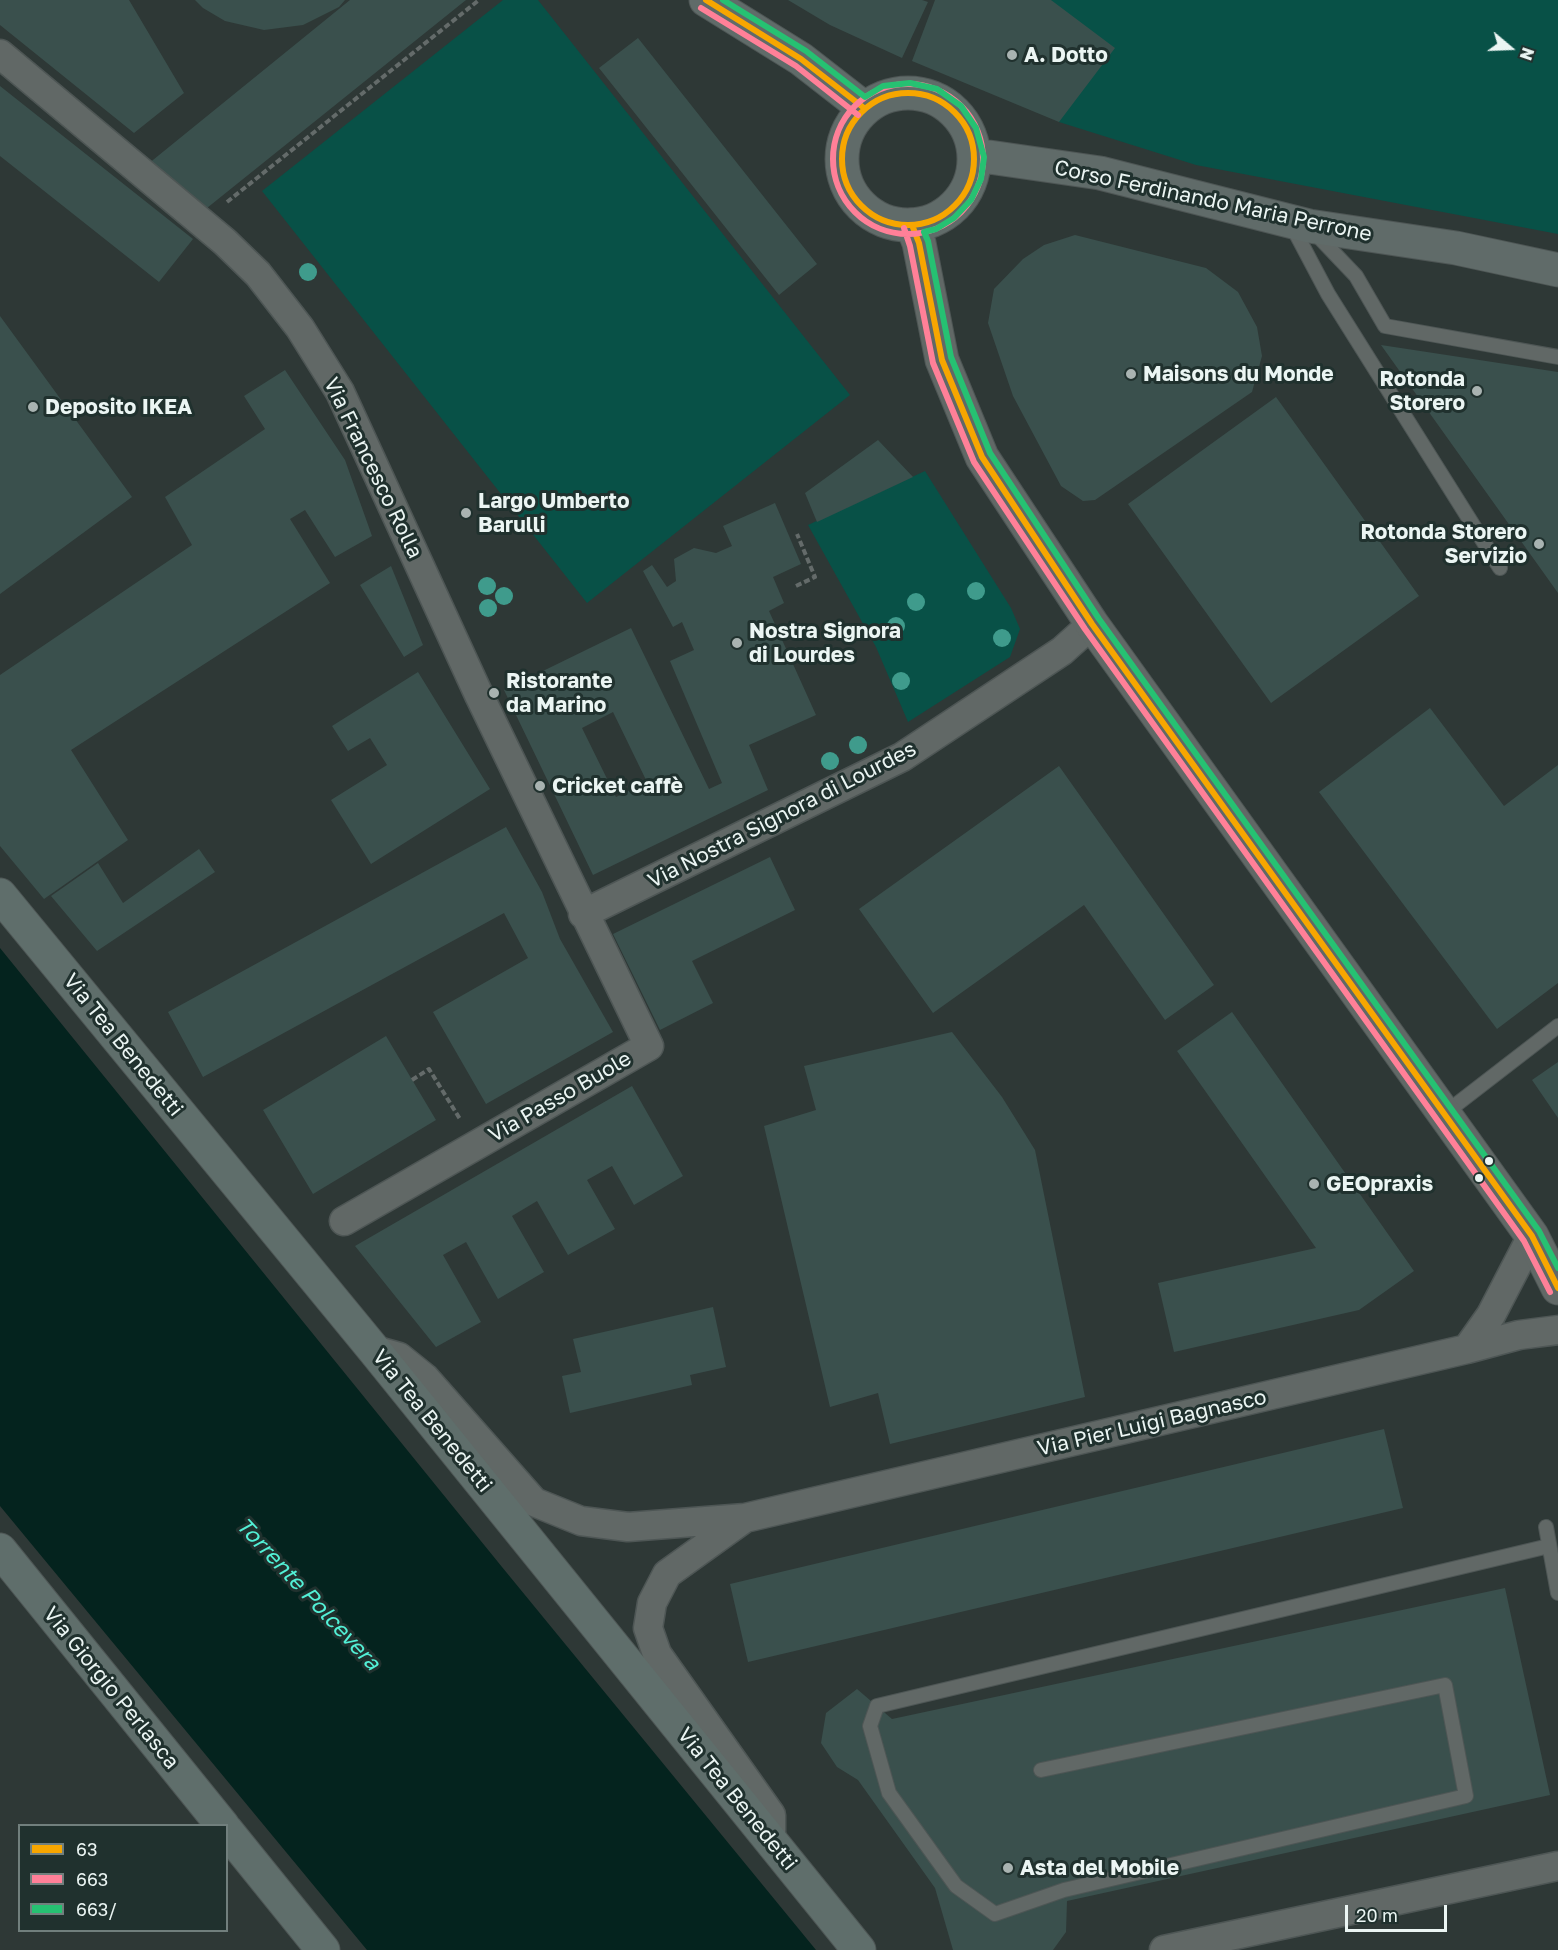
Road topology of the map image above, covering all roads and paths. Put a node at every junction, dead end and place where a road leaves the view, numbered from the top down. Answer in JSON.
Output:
{"nodes":[{"id":1,"x":479,"y":0,"type":"edge"},
{"id":2,"x":706,"y":0,"type":"edge"},
{"id":3,"x":0,"y":54,"type":"edge"},
{"id":4,"x":864,"y":108,"type":"junction"},
{"id":5,"x":975,"y":157,"type":"junction"},
{"id":6,"x":202,"y":222,"type":"junction"},
{"id":7,"x":1299,"y":224,"type":"junction"},
{"id":8,"x":912,"y":225,"type":"junction"},
{"id":9,"x":1558,"y":270,"type":"edge"},
{"id":10,"x":1558,"y":357,"type":"edge"},
{"id":11,"x":797,"y":534,"type":"dead end"},
{"id":12,"x":1500,"y":568,"type":"dead end"},
{"id":13,"x":796,"y":586,"type":"dead end"},
{"id":14,"x":1092,"y":624,"type":"junction"},
{"id":15,"x":0,"y":895,"type":"edge"},
{"id":16,"x":583,"y":914,"type":"junction"},
{"id":17,"x":1558,"y":1026,"type":"edge"},
{"id":18,"x":412,"y":1080,"type":"dead end"},
{"id":19,"x":1444,"y":1114,"type":"junction"},
{"id":20,"x":476,"y":1145,"type":"junction"},
{"id":21,"x":344,"y":1221,"type":"dead end"},
{"id":22,"x":1532,"y":1236,"type":"junction"},
{"id":23,"x":1558,"y":1288,"type":"edge"},
{"id":24,"x":1558,"y":1330,"type":"edge"},
{"id":25,"x":1467,"y":1349,"type":"junction"},
{"id":26,"x":374,"y":1350,"type":"junction"},
{"id":27,"x":746,"y":1518,"type":"junction"},
{"id":28,"x":1546,"y":1527,"type":"dead end"},
{"id":29,"x":1549,"y":1546,"type":"junction"},
{"id":30,"x":0,"y":1550,"type":"edge"},
{"id":31,"x":1558,"y":1593,"type":"edge"},
{"id":32,"x":1041,"y":1770,"type":"dead end"},
{"id":33,"x":221,"y":1824,"type":"edge"},
{"id":34,"x":228,"y":1832,"type":"edge"},
{"id":35,"x":771,"y":1841,"type":"junction"},
{"id":36,"x":1558,"y":1866,"type":"edge"},
{"id":37,"x":323,"y":1950,"type":"edge"},
{"id":38,"x":859,"y":1950,"type":"edge"},
{"id":39,"x":1164,"y":1950,"type":"edge"}],
"edges":[{"from":1,"to":6,"type":"path"},
{"from":2,"to":4,"type":"main road"},
{"from":3,"to":6,"type":"street","name":"Via Francesco Rolla"},
{"from":4,"to":5,"type":"main road"},
{"from":4,"to":8,"type":"main road"},
{"from":5,"to":7,"type":"main road","name":"Corso Ferdinando Maria Perrone"},
{"from":5,"to":8,"type":"main road"},
{"from":6,"to":16,"type":"street","name":"Via Francesco Rolla"},
{"from":7,"to":9,"type":"main road","name":"Corso Ferdinando Maria Perrone"},
{"from":7,"to":10,"type":"lane"},
{"from":7,"to":12,"type":"lane"},
{"from":8,"to":14,"type":"street"},
{"from":11,"to":13,"type":"path"},
{"from":14,"to":16,"type":"street","name":"Via Nostra Signora di Lourdes"},
{"from":14,"to":19,"type":"street"},
{"from":15,"to":26,"type":"main road","name":"Via Tea Benedetti"},
{"from":16,"to":20,"type":"street","name":"Via Passo Buole"},
{"from":17,"to":19,"type":"lane"},
{"from":18,"to":20,"type":"path"},
{"from":19,"to":22,"type":"street"},
{"from":20,"to":21,"type":"street","name":"Via Passo Buole"},
{"from":22,"to":23,"type":"street"},
{"from":22,"to":25,"type":"street"},
{"from":24,"to":25,"type":"street","name":"Via Pier Luigi Bagnasco"},
{"from":25,"to":27,"type":"street","name":"Via Pier Luigi Bagnasco"},
{"from":26,"to":27,"type":"street","name":"Via Pier Luigi Bagnasco"},
{"from":26,"to":35,"type":"main road","name":"Via Tea Benedetti"},
{"from":27,"to":35,"type":"street","name":"Via Pier Luigi Bagnasco"},
{"from":28,"to":29,"type":"lane"},
{"from":29,"to":31,"type":"lane"},
{"from":29,"to":32,"type":"lane"},
{"from":30,"to":33,"type":"main road","name":"Via Giorgio Perlasca"},
{"from":34,"to":37,"type":"main road"},
{"from":35,"to":38,"type":"main road","name":"Via Tea Benedetti"},
{"from":36,"to":39,"type":"street"}]}
